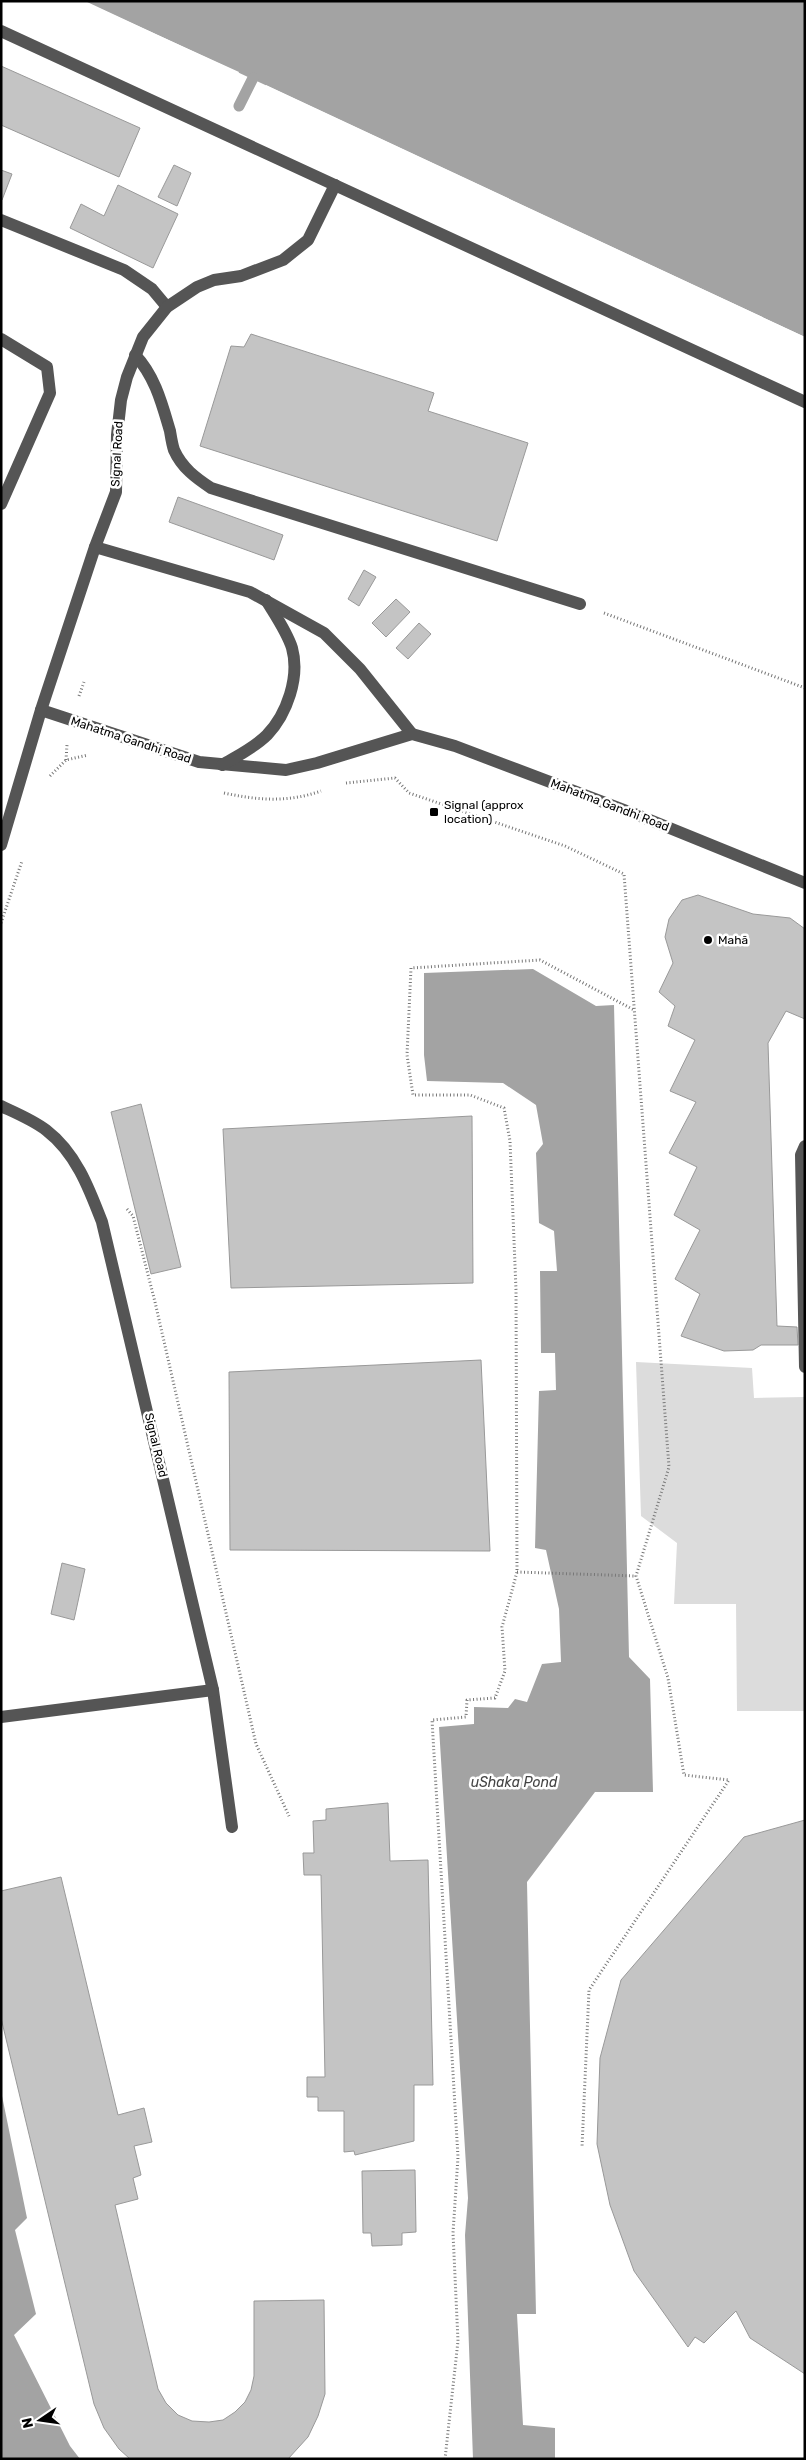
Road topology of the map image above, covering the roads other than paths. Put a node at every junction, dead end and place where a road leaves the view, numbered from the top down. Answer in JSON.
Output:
{"nodes":[{"id":1,"x":1,"y":31,"type":"edge"},
{"id":2,"x":335,"y":186,"type":"junction"},
{"id":3,"x":1,"y":220,"type":"edge"},
{"id":4,"x":167,"y":307,"type":"junction"},
{"id":5,"x":1,"y":339,"type":"edge"},
{"id":6,"x":135,"y":355,"type":"junction"},
{"id":7,"x":805,"y":402,"type":"edge"},
{"id":8,"x":1,"y":504,"type":"edge"},
{"id":9,"x":95,"y":547,"type":"junction"},
{"id":10,"x":266,"y":600,"type":"junction"},
{"id":11,"x":580,"y":604,"type":"road end"},
{"id":12,"x":41,"y":710,"type":"junction"},
{"id":13,"x":412,"y":734,"type":"junction"},
{"id":14,"x":222,"y":766,"type":"junction"},
{"id":15,"x":1,"y":844,"type":"edge"},
{"id":16,"x":805,"y":883,"type":"edge"},
{"id":17,"x":1,"y":1106,"type":"edge"},
{"id":18,"x":805,"y":1146,"type":"edge"},
{"id":19,"x":805,"y":1367,"type":"edge"},
{"id":20,"x":213,"y":1690,"type":"junction"},
{"id":21,"x":1,"y":1716,"type":"edge"},
{"id":22,"x":232,"y":1827,"type":"dead end"}],
"edges":[{"from":1,"to":2,"type":"street"},
{"from":2,"to":4,"type":"street","name":"Signal Road"},
{"from":2,"to":7,"type":"street"},
{"from":3,"to":4,"type":"street"},
{"from":4,"to":6,"type":"street","name":"Signal Road"},
{"from":5,"to":8,"type":"street"},
{"from":6,"to":9,"type":"street","name":"Signal Road"},
{"from":6,"to":11,"type":"street"},
{"from":9,"to":10,"type":"street"},
{"from":9,"to":12,"type":"street","name":"Signal Road"},
{"from":10,"to":13,"type":"street"},
{"from":10,"to":14,"type":"street"},
{"from":12,"to":14,"type":"street","name":"Mahatma Gandhi Road"},
{"from":12,"to":15,"type":"street","name":"Signal Road"},
{"from":13,"to":14,"type":"street","name":"Mahatma Gandhi Road"},
{"from":13,"to":16,"type":"street","name":"Mahatma Gandhi Road"},
{"from":17,"to":20,"type":"street","name":"Signal Road"},
{"from":18,"to":19,"type":"street"},
{"from":20,"to":21,"type":"street"},
{"from":20,"to":22,"type":"street","name":"Signal Road"}]}
